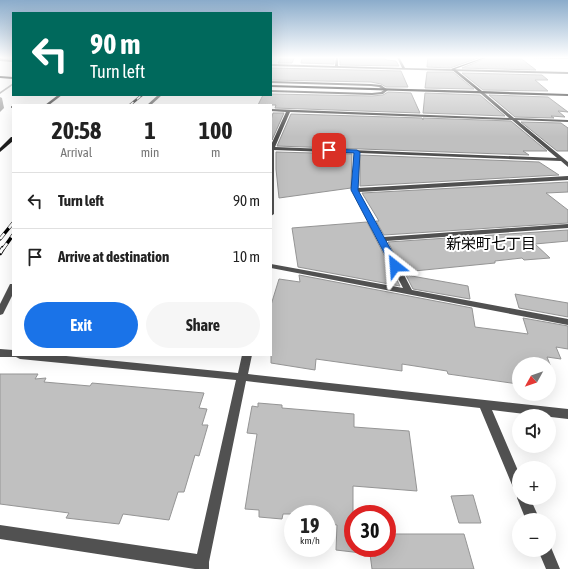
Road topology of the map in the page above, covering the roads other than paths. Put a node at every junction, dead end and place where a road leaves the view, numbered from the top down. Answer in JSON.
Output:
{"nodes":[{"id":1,"x":323,"y":84,"type":"edge"},
{"id":2,"x":470,"y":84,"type":"edge"},
{"id":3,"x":272,"y":86,"type":"edge"},
{"id":4,"x":386,"y":90,"type":"junction"},
{"id":5,"x":272,"y":91,"type":"edge"},
{"id":6,"x":481,"y":92,"type":"junction"},
{"id":7,"x":568,"y":95,"type":"edge"},
{"id":8,"x":59,"y":96,"type":"edge"},
{"id":9,"x":159,"y":96,"type":"edge"},
{"id":10,"x":48,"y":104,"type":"edge"},
{"id":11,"x":150,"y":104,"type":"edge"},
{"id":12,"x":272,"y":110,"type":"edge"},
{"id":13,"x":289,"y":110,"type":"junction"},
{"id":14,"x":513,"y":119,"type":"junction"},
{"id":15,"x":568,"y":121,"type":"edge"},
{"id":16,"x":12,"y":139,"type":"edge"},
{"id":17,"x":272,"y":148,"type":"edge"},
{"id":18,"x":0,"y":151,"type":"edge"},
{"id":19,"x":357,"y":152,"type":"junction"},
{"id":20,"x":562,"y":160,"type":"junction"},
{"id":21,"x":568,"y":165,"type":"edge"},
{"id":22,"x":568,"y":178,"type":"edge"},
{"id":23,"x":355,"y":190,"type":"junction"},
{"id":24,"x":568,"y":226,"type":"edge"},
{"id":25,"x":381,"y":239,"type":"junction"},
{"id":26,"x":272,"y":266,"type":"edge"},
{"id":27,"x":12,"y":288,"type":"edge"},
{"id":28,"x":410,"y":293,"type":"junction"},
{"id":29,"x":0,"y":312,"type":"edge"},
{"id":30,"x":568,"y":322,"type":"edge"},
{"id":31,"x":0,"y":353,"type":"edge"},
{"id":32,"x":12,"y":354,"type":"edge"},
{"id":33,"x":30,"y":356,"type":"edge"},
{"id":34,"x":247,"y":356,"type":"edge"},
{"id":35,"x":242,"y":377,"type":"junction"},
{"id":36,"x":484,"y":404,"type":"junction"},
{"id":37,"x":568,"y":414,"type":"edge"},
{"id":38,"x":512,"y":471,"type":"edge"},
{"id":39,"x":0,"y":532,"type":"edge"},
{"id":40,"x":548,"y":557,"type":"edge"},
{"id":41,"x":202,"y":566,"type":"edge"},
{"id":42,"x":553,"y":569,"type":"edge"}],
"edges":[{"from":1,"to":4,"type":"street"},
{"from":2,"to":6,"type":"street"},
{"from":3,"to":4,"type":"street"},
{"from":4,"to":5,"type":"street"},
{"from":4,"to":6,"type":"street"},
{"from":6,"to":7,"type":"street"},
{"from":6,"to":14,"type":"street"},
{"from":8,"to":10,"type":"street"},
{"from":9,"to":11,"type":"street"},
{"from":12,"to":13,"type":"street"},
{"from":13,"to":14,"type":"street"},
{"from":13,"to":17,"type":"street"},
{"from":14,"to":15,"type":"street"},
{"from":14,"to":20,"type":"street"},
{"from":16,"to":18,"type":"street"},
{"from":17,"to":19,"type":"street"},
{"from":19,"to":20,"type":"street"},
{"from":19,"to":23,"type":"street"},
{"from":20,"to":21,"type":"street"},
{"from":22,"to":23,"type":"street"},
{"from":23,"to":25,"type":"street"},
{"from":24,"to":25,"type":"street"},
{"from":25,"to":28,"type":"street"},
{"from":26,"to":28,"type":"street"},
{"from":27,"to":29,"type":"street"},
{"from":28,"to":30,"type":"street"},
{"from":31,"to":32,"type":"street"},
{"from":33,"to":35,"type":"street"},
{"from":34,"to":35,"type":"street"},
{"from":35,"to":36,"type":"street"},
{"from":35,"to":41,"type":"street"},
{"from":36,"to":37,"type":"street"},
{"from":36,"to":38,"type":"street"},
{"from":39,"to":41,"type":"street"},
{"from":40,"to":42,"type":"street"}]}
